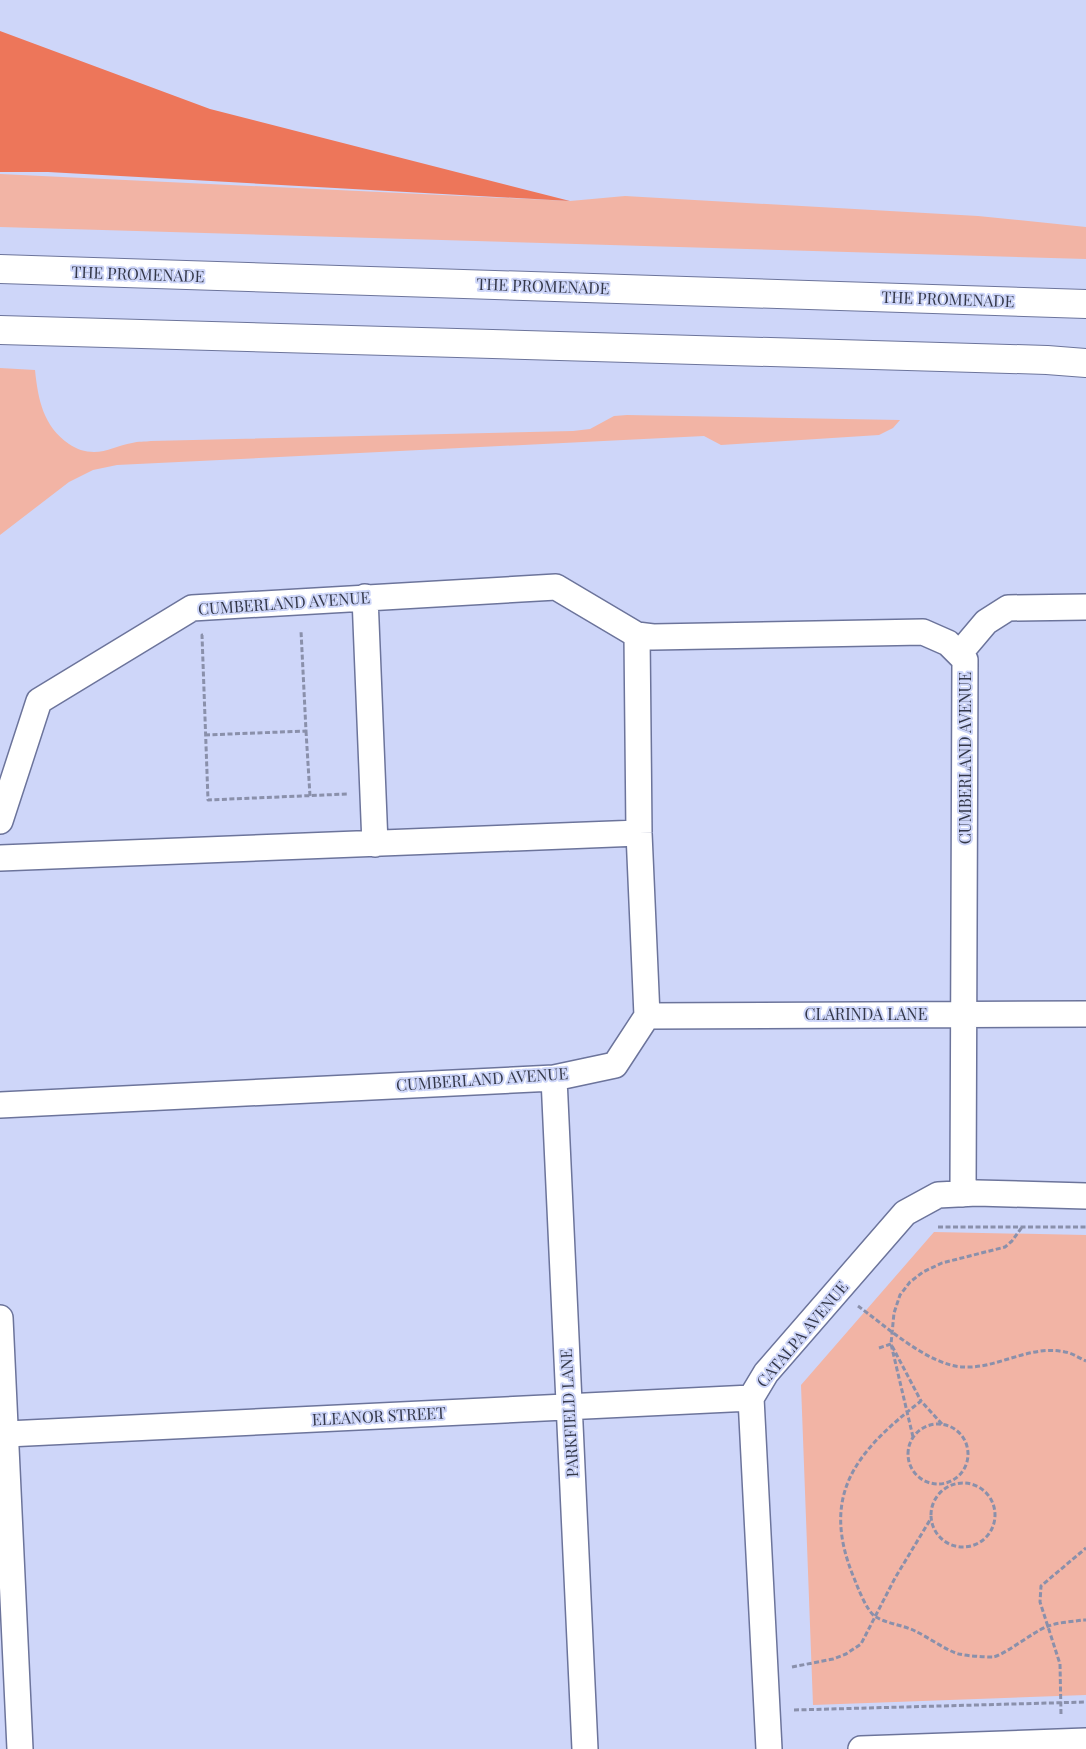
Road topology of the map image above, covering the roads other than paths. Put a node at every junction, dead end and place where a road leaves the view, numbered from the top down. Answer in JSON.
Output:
{"nodes":[{"id":1,"x":0,"y":269,"type":"edge"},
{"id":2,"x":1086,"y":304,"type":"edge"},
{"id":3,"x":0,"y":330,"type":"edge"},
{"id":4,"x":1086,"y":363,"type":"edge"},
{"id":5,"x":365,"y":598,"type":"junction"},
{"id":6,"x":1086,"y":607,"type":"edge"},
{"id":7,"x":636,"y":635,"type":"junction"},
{"id":8,"x":959,"y":654,"type":"junction"},
{"id":9,"x":0,"y":821,"type":"edge"},
{"id":10,"x":639,"y":833,"type":"junction"},
{"id":11,"x":375,"y":844,"type":"junction"},
{"id":12,"x":0,"y":858,"type":"edge"},
{"id":13,"x":964,"y":1013,"type":"junction"},
{"id":14,"x":1086,"y":1014,"type":"edge"},
{"id":15,"x":647,"y":1016,"type":"junction"},
{"id":16,"x":554,"y":1078,"type":"junction"},
{"id":17,"x":0,"y":1104,"type":"edge"},
{"id":18,"x":963,"y":1194,"type":"junction"},
{"id":19,"x":1086,"y":1196,"type":"edge"},
{"id":20,"x":0,"y":1318,"type":"edge"},
{"id":21,"x":751,"y":1398,"type":"junction"},
{"id":22,"x":569,"y":1407,"type":"junction"},
{"id":23,"x":7,"y":1434,"type":"junction"},
{"id":24,"x":1086,"y":1741,"type":"edge"},
{"id":25,"x":20,"y":1749,"type":"edge"},
{"id":26,"x":585,"y":1749,"type":"edge"},
{"id":27,"x":769,"y":1749,"type":"edge"},
{"id":28,"x":861,"y":1749,"type":"edge"}],
"edges":[{"from":1,"to":2,"type":"main road","name":"THE PROMENADE"},
{"from":3,"to":4,"type":"main road"},
{"from":5,"to":7,"type":"street","name":"CUMBERLAND AVENUE"},
{"from":5,"to":9,"type":"street","name":"CUMBERLAND AVENUE"},
{"from":5,"to":11,"type":"street"},
{"from":6,"to":8,"type":"street"},
{"from":7,"to":8,"type":"street","name":"CUMBERLAND AVENUE"},
{"from":7,"to":10,"type":"street"},
{"from":8,"to":13,"type":"street","name":"CUMBERLAND AVENUE"},
{"from":10,"to":11,"type":"street"},
{"from":10,"to":15,"type":"street"},
{"from":11,"to":12,"type":"street"},
{"from":13,"to":14,"type":"street","name":"CLARINDA LANE"},
{"from":13,"to":15,"type":"street","name":"CLARINDA LANE"},
{"from":13,"to":18,"type":"street","name":"CUMBERLAND AVENUE"},
{"from":15,"to":16,"type":"street","name":"CUMBERLAND AVENUE"},
{"from":16,"to":17,"type":"street","name":"CUMBERLAND AVENUE"},
{"from":16,"to":22,"type":"street","name":"PARKFIELD LANE"},
{"from":18,"to":19,"type":"street","name":"CATALPA AVENUE"},
{"from":18,"to":21,"type":"street","name":"CATALPA AVENUE"},
{"from":20,"to":23,"type":"street"},
{"from":21,"to":22,"type":"street","name":"ELEANOR STREET"},
{"from":21,"to":27,"type":"street","name":"CATALPA AVENUE"},
{"from":22,"to":23,"type":"street","name":"ELEANOR STREET"},
{"from":22,"to":26,"type":"street","name":"PARKFIELD LANE"},
{"from":23,"to":25,"type":"street"},
{"from":24,"to":28,"type":"street"}]}
